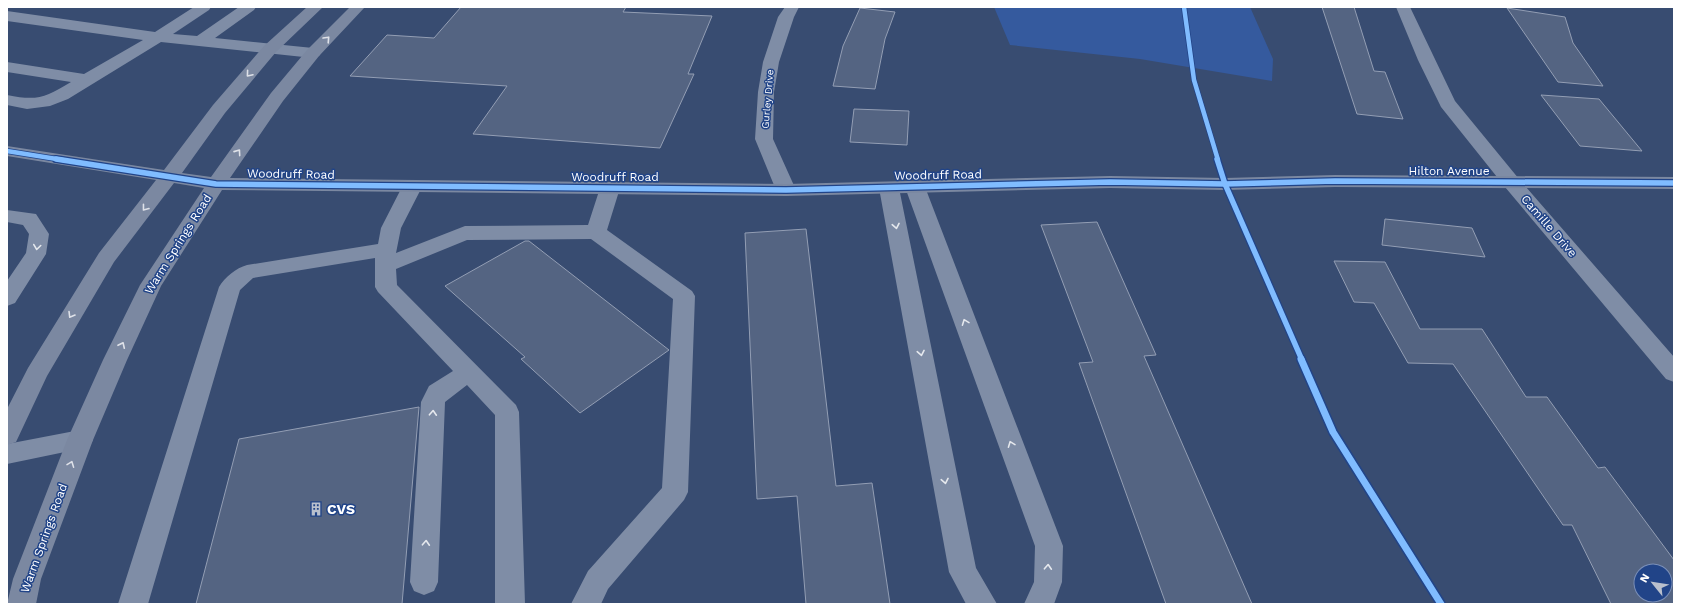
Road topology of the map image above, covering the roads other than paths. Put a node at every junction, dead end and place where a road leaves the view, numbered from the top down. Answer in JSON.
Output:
{"nodes":[{"id":1,"x":204,"y":7,"type":"edge"},
{"id":2,"x":249,"y":7,"type":"edge"},
{"id":3,"x":316,"y":7,"type":"edge"},
{"id":4,"x":358,"y":7,"type":"edge"},
{"id":5,"x":792,"y":7,"type":"edge"},
{"id":6,"x":1403,"y":7,"type":"edge"},
{"id":7,"x":7,"y":16,"type":"edge"},
{"id":8,"x":158,"y":37,"type":"junction"},
{"id":9,"x":199,"y":42,"type":"junction"},
{"id":10,"x":270,"y":49,"type":"junction"},
{"id":11,"x":313,"y":53,"type":"junction"},
{"id":12,"x":7,"y":67,"type":"edge"},
{"id":13,"x":88,"y":80,"type":"junction"},
{"id":14,"x":7,"y":100,"type":"edge"},
{"id":15,"x":7,"y":151,"type":"edge"},
{"id":16,"x":169,"y":177,"type":"junction"},
{"id":17,"x":1512,"y":183,"type":"junction"},
{"id":18,"x":1674,"y":183,"type":"edge"},
{"id":19,"x":216,"y":184,"type":"junction"},
{"id":20,"x":1224,"y":184,"type":"joint"},
{"id":21,"x":412,"y":186,"type":"junction"},
{"id":22,"x":915,"y":187,"type":"junction"},
{"id":23,"x":610,"y":188,"type":"junction"},
{"id":24,"x":888,"y":188,"type":"junction"},
{"id":25,"x":786,"y":190,"type":"junction"},
{"id":26,"x":7,"y":216,"type":"edge"},
{"id":27,"x":596,"y":232,"type":"junction"},
{"id":28,"x":386,"y":257,"type":"junction"},
{"id":29,"x":7,"y":298,"type":"edge"},
{"id":30,"x":468,"y":372,"type":"junction"},
{"id":31,"x":1674,"y":373,"type":"edge"},
{"id":32,"x":7,"y":435,"type":"edge"},
{"id":33,"x":80,"y":440,"type":"junction"},
{"id":34,"x":7,"y":454,"type":"edge"},
{"id":35,"x":424,"y":582,"type":"dead end"},
{"id":36,"x":21,"y":604,"type":"edge"},
{"id":37,"x":133,"y":604,"type":"edge"},
{"id":38,"x":510,"y":604,"type":"edge"},
{"id":39,"x":586,"y":604,"type":"edge"},
{"id":40,"x":982,"y":604,"type":"edge"},
{"id":41,"x":1039,"y":604,"type":"edge"}],
"edges":[{"from":1,"to":8,"type":"street"},
{"from":2,"to":9,"type":"street"},
{"from":3,"to":10,"type":"street"},
{"from":11,"to":4,"type":"street","name":"Warm Springs Road","one_way":true},
{"from":5,"to":25,"type":"street","name":"Gurley Drive"},
{"from":6,"to":17,"type":"street","name":"Camille Drive"},
{"from":7,"to":8,"type":"street"},
{"from":8,"to":9,"type":"street"},
{"from":8,"to":13,"type":"street"},
{"from":9,"to":10,"type":"street"},
{"from":10,"to":11,"type":"street"},
{"from":10,"to":16,"type":"street","one_way":true},
{"from":19,"to":11,"type":"street","name":"Warm Springs Road","one_way":true},
{"from":12,"to":13,"type":"street"},
{"from":13,"to":14,"type":"street"},
{"from":15,"to":16,"type":"street","name":"Woodruff Road"},
{"from":16,"to":19,"type":"street","name":"Woodruff Road"},
{"from":16,"to":32,"type":"street","one_way":true},
{"from":17,"to":18,"type":"street","name":"Hilton Avenue"},
{"from":17,"to":20,"type":"street","name":"Hilton Avenue"},
{"from":17,"to":31,"type":"street","name":"Camille Drive"},
{"from":19,"to":21,"type":"street","name":"Woodruff Road"},
{"from":33,"to":19,"type":"street","name":"Warm Springs Road","one_way":true},
{"from":20,"to":22,"type":"street","name":"Woodruff Road"},
{"from":21,"to":23,"type":"street","name":"Woodruff Road"},
{"from":21,"to":28,"type":"street"},
{"from":22,"to":24,"type":"street","name":"Woodruff Road"},
{"from":41,"to":22,"type":"street","one_way":true},
{"from":23,"to":25,"type":"street","name":"Woodruff Road"},
{"from":23,"to":27,"type":"street"},
{"from":24,"to":25,"type":"street","name":"Woodruff Road"},
{"from":24,"to":40,"type":"street","one_way":true},
{"from":26,"to":29,"type":"street","one_way":true},
{"from":27,"to":28,"type":"street"},
{"from":27,"to":39,"type":"street"},
{"from":28,"to":30,"type":"street"},
{"from":28,"to":37,"type":"street"},
{"from":35,"to":30,"type":"street","one_way":true},
{"from":30,"to":38,"type":"street"},
{"from":33,"to":34,"type":"street"},
{"from":36,"to":33,"type":"street","name":"Warm Springs Road","one_way":true}]}
